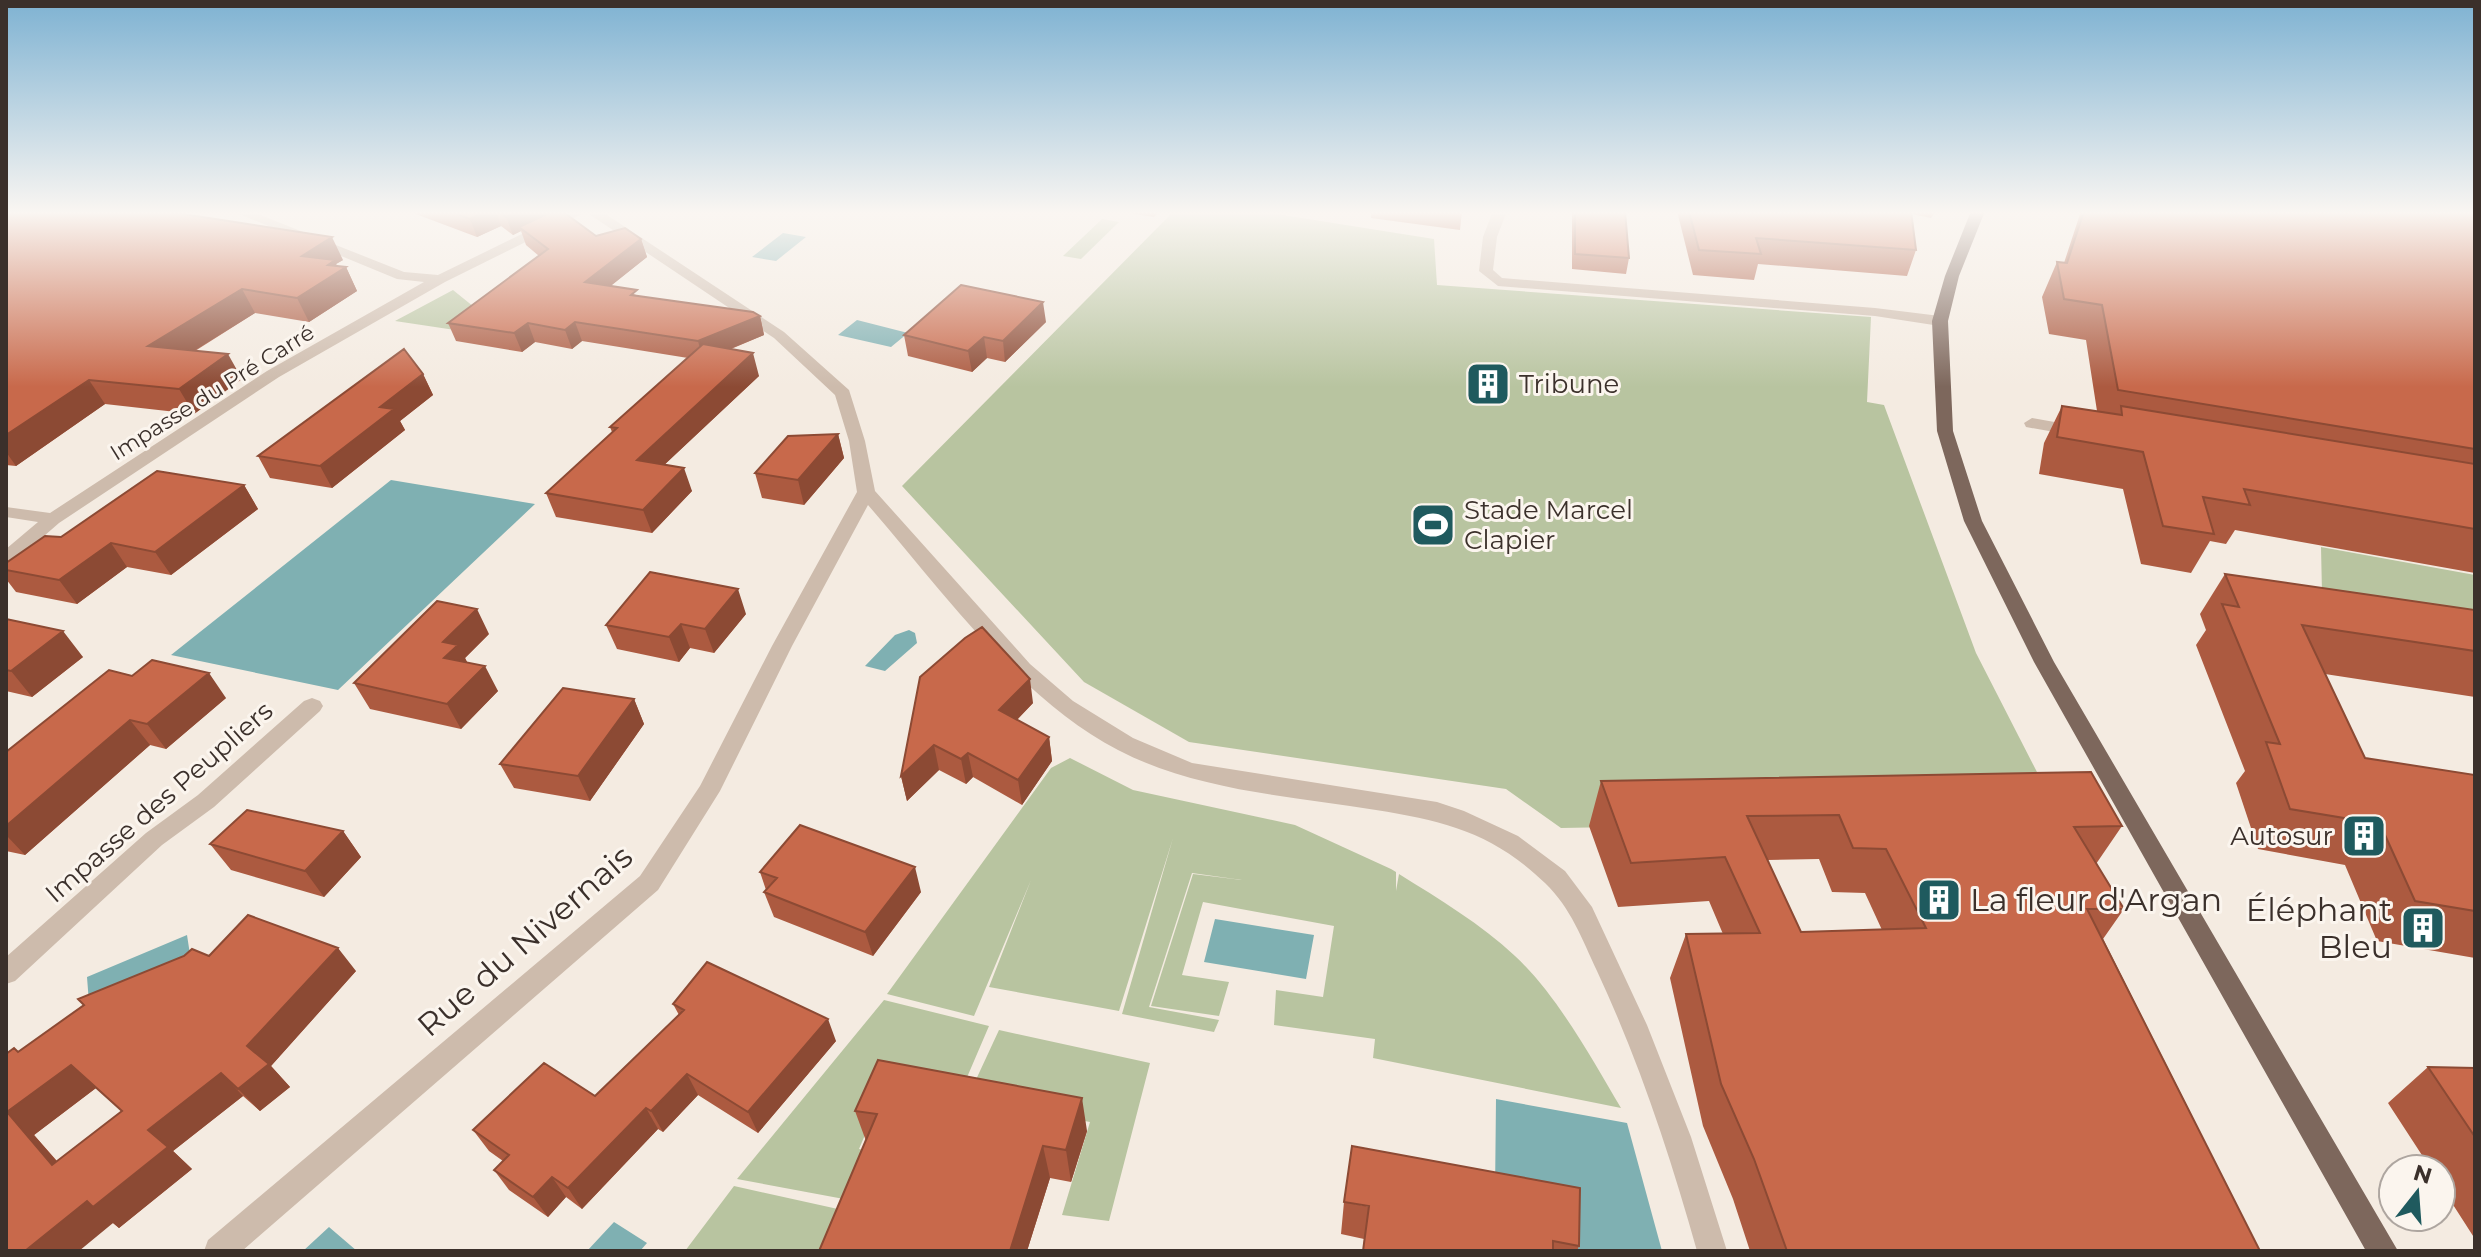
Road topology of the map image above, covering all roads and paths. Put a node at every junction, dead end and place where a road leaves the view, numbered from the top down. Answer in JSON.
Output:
{"nodes":[{"id":1,"x":386,"y":270,"type":"edge"},
{"id":2,"x":459,"y":270,"type":"edge"},
{"id":3,"x":680,"y":270,"type":"edge"},
{"id":4,"x":1486,"y":270,"type":"edge"},
{"id":5,"x":1955,"y":270,"type":"edge"},
{"id":6,"x":440,"y":279,"type":"junction"},
{"id":7,"x":1940,"y":321,"type":"junction"},
{"id":8,"x":2032,"y":423,"type":"dead end"},
{"id":9,"x":2095,"y":434,"type":"edge"},
{"id":10,"x":866,"y":492,"type":"junction"},
{"id":11,"x":6,"y":512,"type":"edge"},
{"id":12,"x":53,"y":519,"type":"junction"},
{"id":13,"x":6,"y":559,"type":"edge"},
{"id":14,"x":312,"y":706,"type":"dead end"},
{"id":15,"x":6,"y":973,"type":"edge"},
{"id":16,"x":219,"y":1251,"type":"edge"},
{"id":17,"x":1712,"y":1251,"type":"edge"},
{"id":18,"x":2383,"y":1251,"type":"edge"}],
"edges":[{"from":1,"to":6,"type":"street"},
{"from":2,"to":6,"type":"street","name":"Impasse du Pré Carré"},
{"from":3,"to":10,"type":"street"},
{"from":4,"to":7,"type":"street"},
{"from":5,"to":7,"type":"main road"},
{"from":6,"to":12,"type":"street","name":"Impasse du Pré Carré"},
{"from":7,"to":18,"type":"main road"},
{"from":8,"to":9,"type":"street"},
{"from":10,"to":16,"type":"street","name":"Rue du Nivernais"},
{"from":10,"to":17,"type":"street"},
{"from":11,"to":12,"type":"street"},
{"from":12,"to":13,"type":"street","name":"Impasse du Pré Carré"},
{"from":14,"to":15,"type":"street","name":"Impasse des Peupliers"}]}
